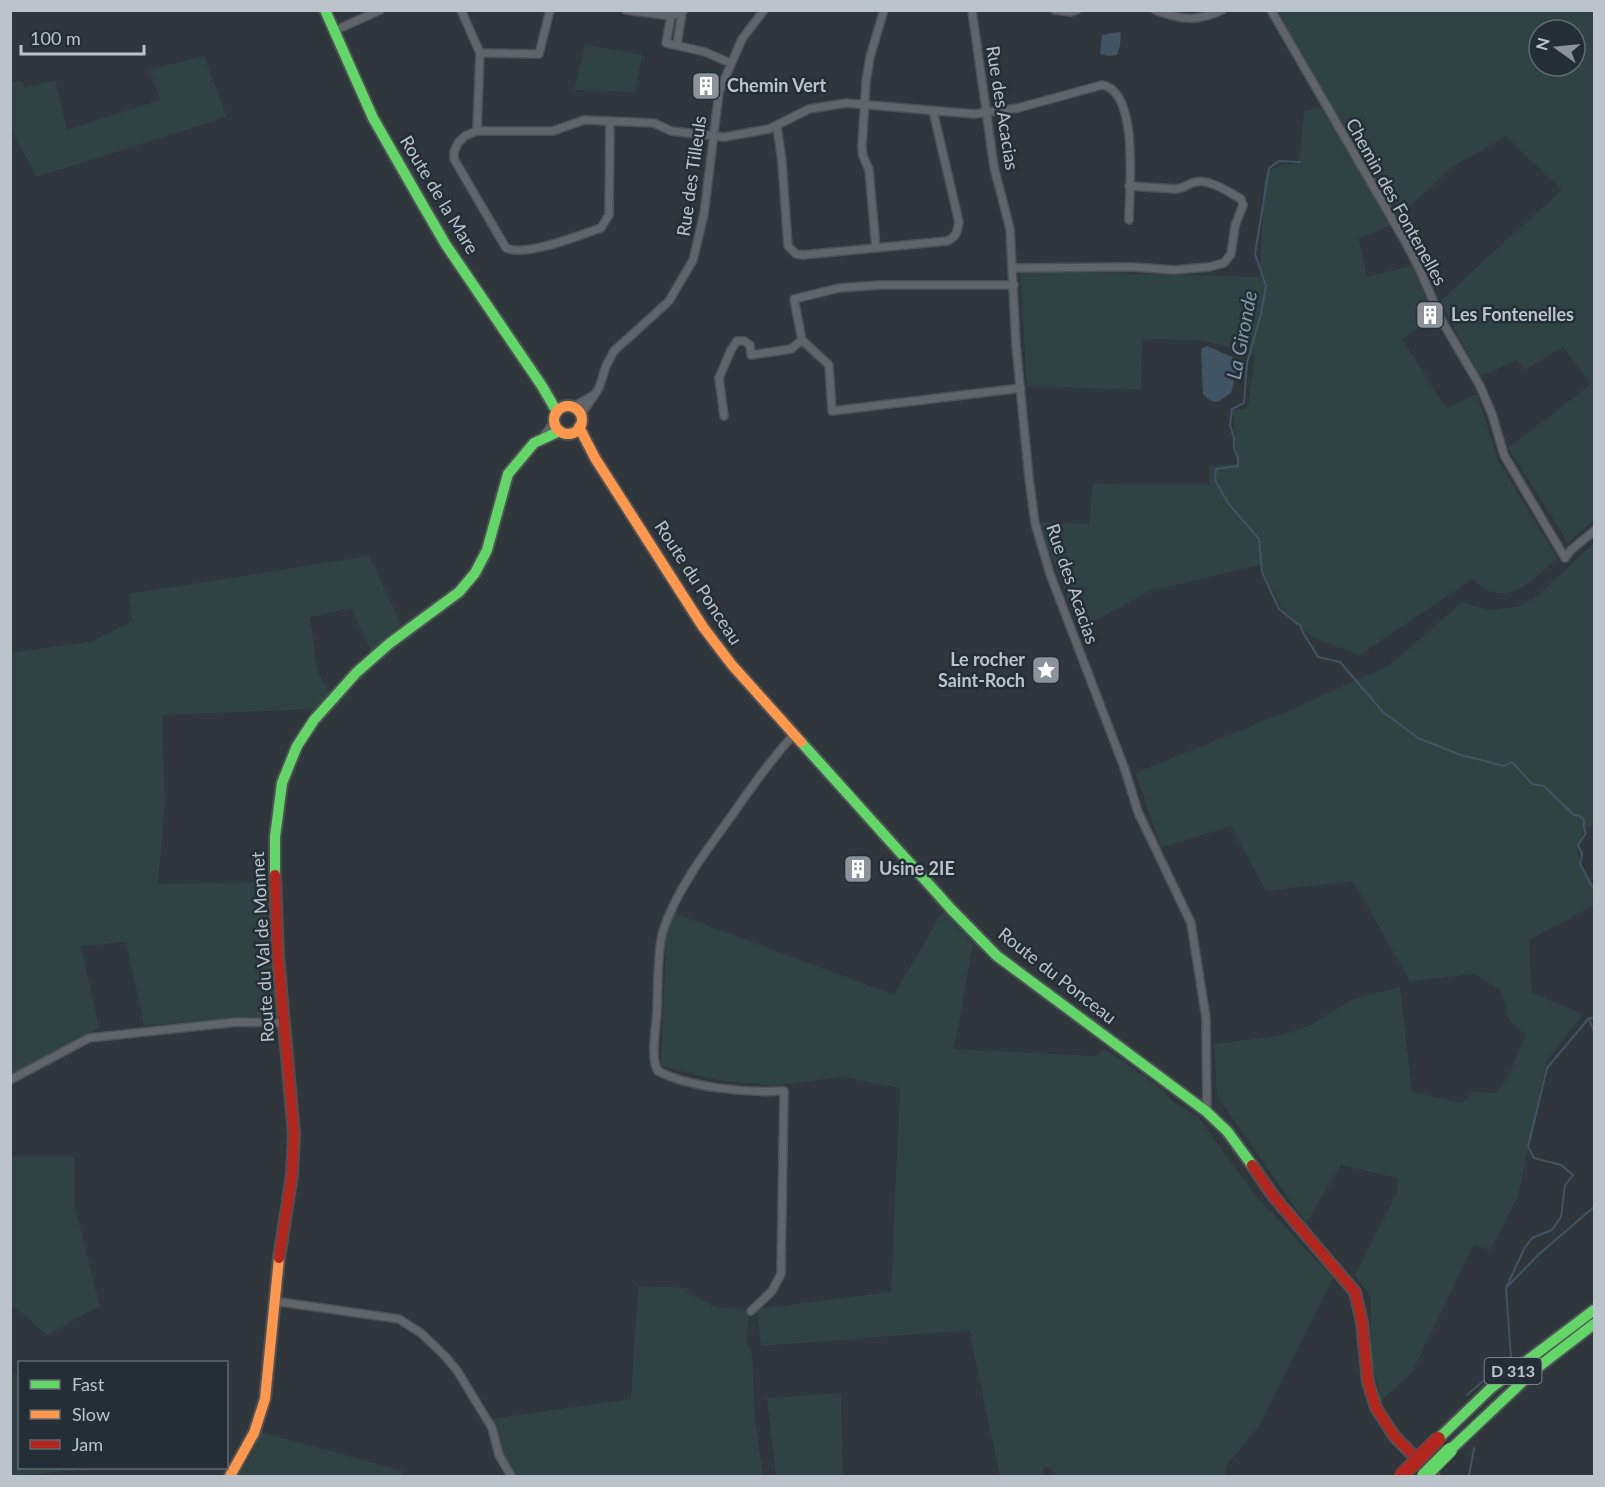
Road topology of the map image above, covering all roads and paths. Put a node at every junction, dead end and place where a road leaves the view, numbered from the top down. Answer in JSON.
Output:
{"nodes":[{"id":1,"x":325,"y":10,"type":"edge"},
{"id":2,"x":380,"y":10,"type":"edge"},
{"id":3,"x":461,"y":10,"type":"edge"},
{"id":4,"x":550,"y":10,"type":"edge"},
{"id":5,"x":626,"y":10,"type":"edge"},
{"id":6,"x":764,"y":10,"type":"edge"},
{"id":7,"x":884,"y":10,"type":"edge"},
{"id":8,"x":972,"y":10,"type":"edge"},
{"id":9,"x":1055,"y":10,"type":"edge"},
{"id":10,"x":1077,"y":10,"type":"edge"},
{"id":11,"x":1155,"y":10,"type":"edge"},
{"id":12,"x":1222,"y":10,"type":"edge"},
{"id":13,"x":1271,"y":10,"type":"edge"},
{"id":14,"x":683,"y":11,"type":"edge"},
{"id":15,"x":671,"y":16,"type":"junction"},
{"id":16,"x":334,"y":31,"type":"junction"},
{"id":17,"x":676,"y":45,"type":"junction"},
{"id":18,"x":480,"y":53,"type":"junction"},
{"id":19,"x":730,"y":63,"type":"junction"},
{"id":20,"x":864,"y":104,"type":"junction"},
{"id":21,"x":933,"y":111,"type":"junction"},
{"id":22,"x":986,"y":113,"type":"junction"},
{"id":23,"x":610,"y":121,"type":"junction"},
{"id":24,"x":777,"y":126,"type":"junction"},
{"id":25,"x":477,"y":131,"type":"junction"},
{"id":26,"x":714,"y":136,"type":"junction"},
{"id":27,"x":1129,"y":186,"type":"junction"},
{"id":28,"x":1129,"y":220,"type":"dead end"},
{"id":29,"x":876,"y":248,"type":"junction"},
{"id":30,"x":1013,"y":268,"type":"junction"},
{"id":31,"x":1014,"y":285,"type":"junction"},
{"id":32,"x":802,"y":340,"type":"junction"},
{"id":33,"x":1021,"y":388,"type":"junction"},
{"id":34,"x":724,"y":416,"type":"dead end"},
{"id":35,"x":567,"y":420,"type":"junction"},
{"id":36,"x":1594,"y":531,"type":"edge"},
{"id":37,"x":794,"y":734,"type":"junction"},
{"id":38,"x":284,"y":1023,"type":"junction"},
{"id":39,"x":10,"y":1080,"type":"edge"},
{"id":40,"x":1208,"y":1112,"type":"junction"},
{"id":41,"x":274,"y":1302,"type":"junction"},
{"id":42,"x":1594,"y":1310,"type":"edge"},
{"id":43,"x":751,"y":1311,"type":"dead end"},
{"id":44,"x":1594,"y":1324,"type":"edge"},
{"id":45,"x":230,"y":1476,"type":"edge"},
{"id":46,"x":511,"y":1476,"type":"edge"},
{"id":47,"x":1401,"y":1476,"type":"edge"},
{"id":48,"x":1424,"y":1476,"type":"edge"},
{"id":49,"x":1434,"y":1476,"type":"edge"}],
"edges":[{"from":1,"to":16,"type":"main road","name":"Route de la Mare"},
{"from":2,"to":16,"type":"street"},
{"from":3,"to":18,"type":"street"},
{"from":4,"to":18,"type":"street"},
{"from":5,"to":15,"type":"street"},
{"from":6,"to":19,"type":"street","name":"Rue des Tilleuls"},
{"from":7,"to":20,"type":"street"},
{"from":8,"to":22,"type":"street","name":"Rue des Acacias"},
{"from":9,"to":10,"type":"street"},
{"from":11,"to":12,"type":"street"},
{"from":13,"to":36,"type":"street","name":"Chemin des Fontenelles"},
{"from":14,"to":15,"type":"street"},
{"from":14,"to":17,"type":"street"},
{"from":15,"to":17,"type":"street"},
{"from":16,"to":35,"type":"main road","name":"Route de la Mare"},
{"from":17,"to":19,"type":"street"},
{"from":18,"to":25,"type":"street"},
{"from":19,"to":26,"type":"street","name":"Rue des Tilleuls"},
{"from":20,"to":21,"type":"street"},
{"from":20,"to":24,"type":"street"},
{"from":20,"to":29,"type":"street"},
{"from":21,"to":22,"type":"street"},
{"from":21,"to":29,"type":"street"},
{"from":22,"to":27,"type":"street"},
{"from":22,"to":30,"type":"street","name":"Rue des Acacias"},
{"from":23,"to":25,"type":"street"},
{"from":23,"to":25,"type":"street"},
{"from":23,"to":26,"type":"street"},
{"from":24,"to":26,"type":"street"},
{"from":24,"to":29,"type":"street"},
{"from":26,"to":35,"type":"street","name":"Rue des Tilleuls"},
{"from":27,"to":28,"type":"street"},
{"from":27,"to":30,"type":"street"},
{"from":30,"to":31,"type":"street","name":"Rue des Acacias"},
{"from":31,"to":32,"type":"street"},
{"from":31,"to":33,"type":"street","name":"Rue des Acacias"},
{"from":32,"to":33,"type":"street"},
{"from":32,"to":34,"type":"street"},
{"from":33,"to":40,"type":"street","name":"Rue des Acacias"},
{"from":35,"to":37,"type":"main road","name":"Route du Ponceau"},
{"from":35,"to":38,"type":"main road","name":"Route du Val de Monnet"},
{"from":37,"to":40,"type":"main road","name":"Route du Ponceau"},
{"from":37,"to":43,"type":"street"},
{"from":38,"to":39,"type":"street"},
{"from":38,"to":41,"type":"main road","name":"Route du Val de Monnet"},
{"from":40,"to":49,"type":"main road","name":"Route du Ponceau"},
{"from":41,"to":45,"type":"main road","name":"Route du Val de Monnet"},
{"from":41,"to":46,"type":"street"},
{"from":42,"to":47,"type":"main road","number":"D 313","bridge":true},
{"from":44,"to":48,"type":"main road","number":"D 313","bridge":true}]}
